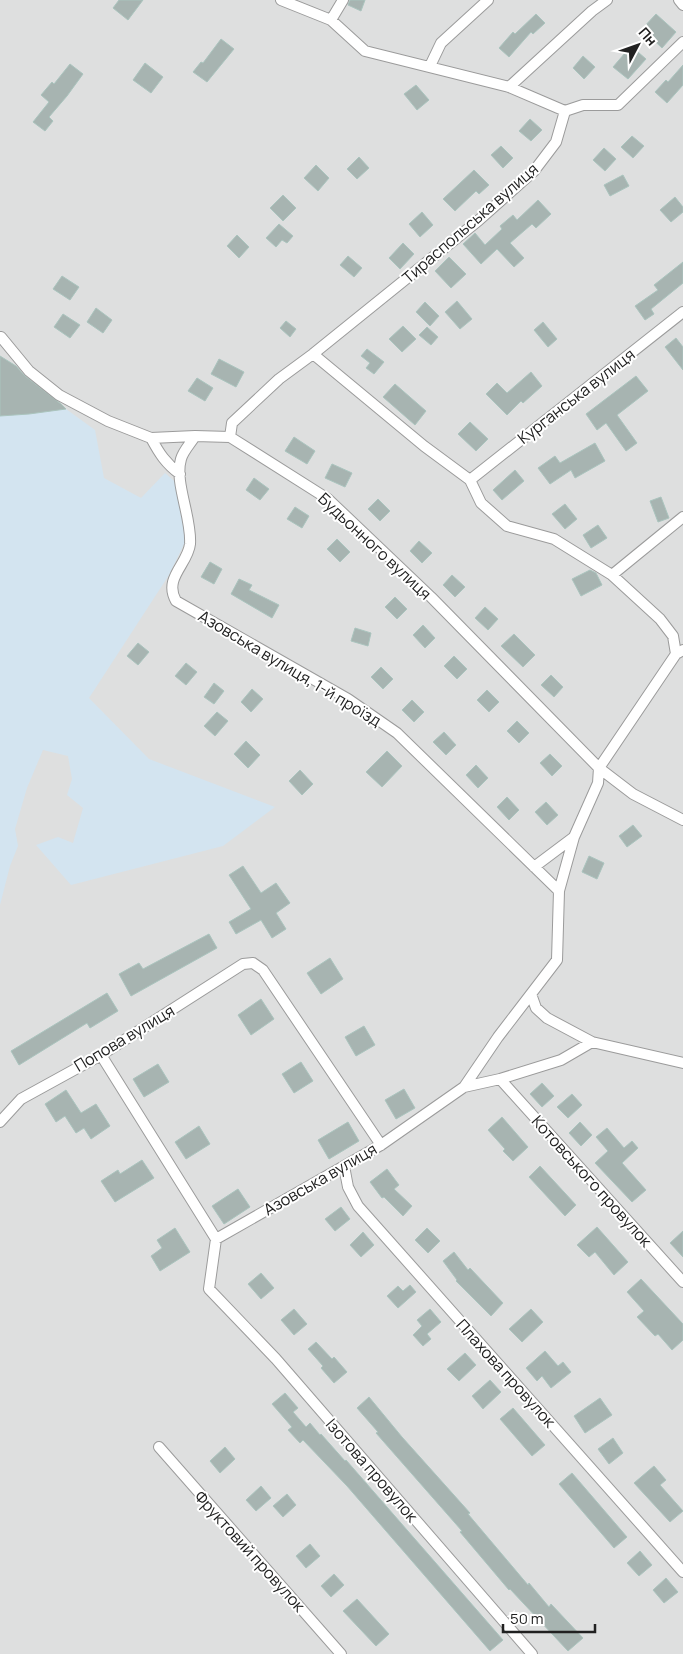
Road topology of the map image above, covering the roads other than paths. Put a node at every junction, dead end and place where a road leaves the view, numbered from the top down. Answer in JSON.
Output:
{"nodes":[{"id":1,"x":281,"y":0,"type":"edge"},
{"id":2,"x":343,"y":0,"type":"edge"},
{"id":3,"x":488,"y":0,"type":"edge"},
{"id":4,"x":607,"y":0,"type":"edge"},
{"id":5,"x":679,"y":0,"type":"edge"},
{"id":6,"x":683,"y":5,"type":"edge"},
{"id":7,"x":331,"y":20,"type":"junction"},
{"id":8,"x":683,"y":42,"type":"edge"},
{"id":9,"x":430,"y":66,"type":"junction"},
{"id":10,"x":509,"y":88,"type":"junction"},
{"id":11,"x":565,"y":111,"type":"junction"},
{"id":12,"x":683,"y":312,"type":"edge"},
{"id":13,"x":1,"y":338,"type":"edge"},
{"id":14,"x":313,"y":354,"type":"junction"},
{"id":15,"x":195,"y":436,"type":"junction"},
{"id":16,"x":230,"y":437,"type":"junction"},
{"id":17,"x":151,"y":438,"type":"junction"},
{"id":18,"x":180,"y":474,"type":"junction"},
{"id":19,"x":470,"y":480,"type":"junction"},
{"id":20,"x":683,"y":517,"type":"edge"},
{"id":21,"x":612,"y":575,"type":"junction"},
{"id":22,"x":680,"y":652,"type":"edge"},
{"id":23,"x":599,"y":768,"type":"junction"},
{"id":24,"x":683,"y":820,"type":"edge"},
{"id":25,"x":574,"y":837,"type":"junction"},
{"id":26,"x":534,"y":867,"type":"junction"},
{"id":27,"x":558,"y":891,"type":"junction"},
{"id":28,"x":531,"y":994,"type":"junction"},
{"id":29,"x":592,"y":1042,"type":"junction"},
{"id":30,"x":101,"y":1055,"type":"junction"},
{"id":31,"x":683,"y":1063,"type":"edge"},
{"id":32,"x":500,"y":1079,"type":"junction"},
{"id":33,"x":464,"y":1087,"type":"junction"},
{"id":34,"x":0,"y":1122,"type":"edge"},
{"id":35,"x":380,"y":1145,"type":"junction"},
{"id":36,"x":344,"y":1166,"type":"junction"},
{"id":37,"x":216,"y":1239,"type":"junction"},
{"id":38,"x":683,"y":1282,"type":"edge"},
{"id":39,"x":159,"y":1447,"type":"dead end"},
{"id":40,"x":683,"y":1572,"type":"edge"},
{"id":41,"x":341,"y":1654,"type":"edge"},
{"id":42,"x":532,"y":1654,"type":"edge"}],
"edges":[{"from":1,"to":7,"type":"street"},
{"from":2,"to":7,"type":"street"},
{"from":3,"to":9,"type":"street"},
{"from":4,"to":10,"type":"street"},
{"from":5,"to":6,"type":"street"},
{"from":7,"to":9,"type":"street"},
{"from":8,"to":11,"type":"street"},
{"from":9,"to":10,"type":"street"},
{"from":10,"to":11,"type":"street"},
{"from":11,"to":14,"type":"street","name":"Тираспольська вулиця"},
{"from":12,"to":19,"type":"street","name":"Курганська вулиця"},
{"from":13,"to":17,"type":"street"},
{"from":14,"to":16,"type":"street","name":"Тираспольська вулиця"},
{"from":14,"to":19,"type":"street"},
{"from":15,"to":16,"type":"street"},
{"from":15,"to":17,"type":"street"},
{"from":15,"to":18,"type":"street"},
{"from":16,"to":23,"type":"street","name":"Будьонного вулиця"},
{"from":17,"to":18,"type":"street"},
{"from":18,"to":26,"type":"street","name":"Азовська вулиця, 1-й проїзд"},
{"from":19,"to":21,"type":"street"},
{"from":20,"to":21,"type":"street"},
{"from":21,"to":22,"type":"street"},
{"from":22,"to":23,"type":"street"},
{"from":23,"to":24,"type":"street","name":"Будьонного вулиця"},
{"from":23,"to":25,"type":"street"},
{"from":25,"to":26,"type":"street"},
{"from":25,"to":27,"type":"street"},
{"from":26,"to":27,"type":"street","name":"Азовська вулиця, 1-й проїзд"},
{"from":27,"to":28,"type":"street"},
{"from":28,"to":29,"type":"street"},
{"from":28,"to":33,"type":"street"},
{"from":29,"to":31,"type":"street"},
{"from":29,"to":32,"type":"street"},
{"from":30,"to":34,"type":"street","name":"Попова вулиця"},
{"from":30,"to":35,"type":"street","name":"Попова вулиця"},
{"from":30,"to":37,"type":"street"},
{"from":32,"to":33,"type":"street"},
{"from":32,"to":38,"type":"street","name":"Котовського провулок"},
{"from":33,"to":35,"type":"street","name":"Азовська вулиця"},
{"from":35,"to":36,"type":"street","name":"Азовська вулиця"},
{"from":36,"to":37,"type":"street","name":"Азовська вулиця"},
{"from":36,"to":40,"type":"street","name":"Плахова провулок"},
{"from":37,"to":42,"type":"street","name":"Ізотова провулок"},
{"from":39,"to":41,"type":"street","name":"Фруктовий провулок"}]}
